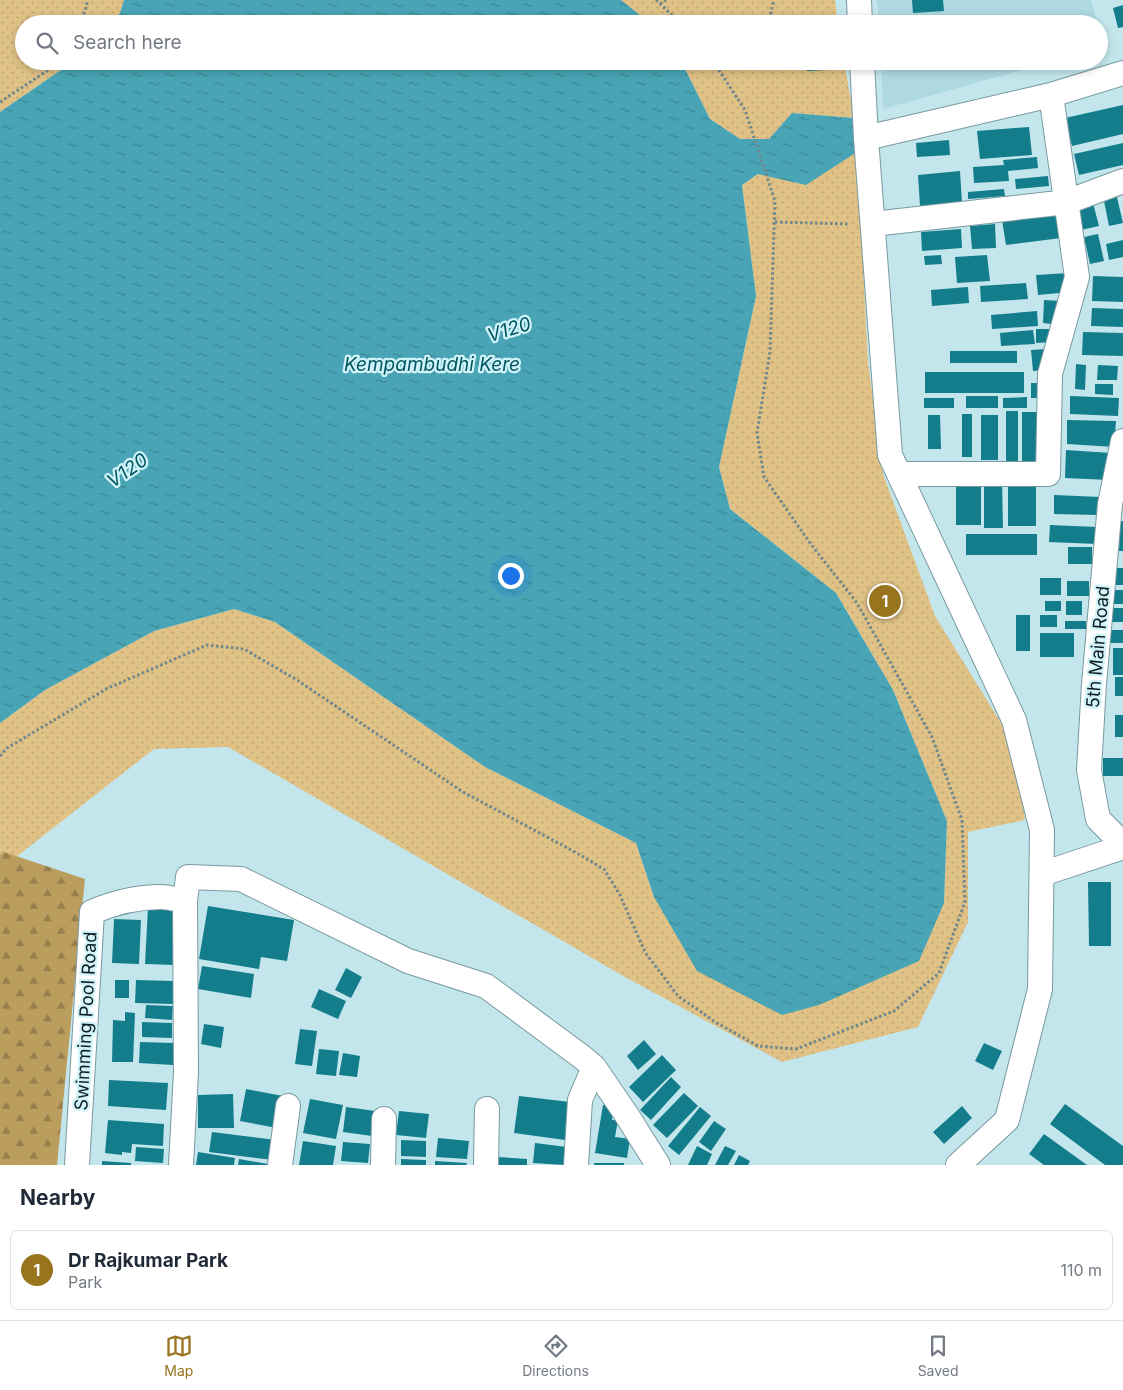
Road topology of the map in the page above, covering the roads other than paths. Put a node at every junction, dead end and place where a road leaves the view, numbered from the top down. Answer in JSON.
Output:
{"nodes":[{"id":1,"x":859,"y":0,"type":"edge"},
{"id":2,"x":860,"y":15,"type":"edge"},
{"id":3,"x":862,"y":70,"type":"edge"},
{"id":4,"x":1123,"y":73,"type":"edge"},
{"id":5,"x":1051,"y":95,"type":"junction"},
{"id":6,"x":866,"y":138,"type":"junction"},
{"id":7,"x":1123,"y":181,"type":"edge"},
{"id":8,"x":1067,"y":202,"type":"junction"},
{"id":9,"x":873,"y":224,"type":"junction"},
{"id":10,"x":1123,"y":441,"type":"edge"},
{"id":11,"x":1120,"y":469,"type":"edge"},
{"id":12,"x":899,"y":474,"type":"junction"},
{"id":13,"x":1123,"y":845,"type":"edge"},
{"id":14,"x":1042,"y":874,"type":"junction"},
{"id":15,"x":185,"y":901,"type":"junction"},
{"id":16,"x":594,"y":1066,"type":"junction"},
{"id":17,"x":288,"y":1106,"type":"dead end"},
{"id":18,"x":488,"y":1109,"type":"dead end"},
{"id":19,"x":384,"y":1119,"type":"dead end"},
{"id":20,"x":77,"y":1165,"type":"edge"},
{"id":21,"x":181,"y":1165,"type":"edge"},
{"id":22,"x":280,"y":1165,"type":"edge"},
{"id":23,"x":383,"y":1165,"type":"edge"},
{"id":24,"x":486,"y":1165,"type":"edge"},
{"id":25,"x":576,"y":1165,"type":"edge"},
{"id":26,"x":658,"y":1165,"type":"edge"},
{"id":27,"x":958,"y":1165,"type":"edge"}],
"edges":[{"from":1,"to":2,"type":"street"},
{"from":3,"to":6,"type":"street"},
{"from":4,"to":5,"type":"street"},
{"from":5,"to":6,"type":"street"},
{"from":5,"to":8,"type":"street"},
{"from":6,"to":9,"type":"street"},
{"from":7,"to":8,"type":"street"},
{"from":8,"to":9,"type":"street"},
{"from":8,"to":12,"type":"street"},
{"from":9,"to":12,"type":"street"},
{"from":10,"to":11,"type":"street","name":"5th Main Road"},
{"from":11,"to":13,"type":"street","name":"5th Main Road"},
{"from":12,"to":14,"type":"street"},
{"from":13,"to":14,"type":"street"},
{"from":14,"to":27,"type":"street"},
{"from":15,"to":16,"type":"street"},
{"from":15,"to":20,"type":"street","name":"Swimming Pool Road"},
{"from":15,"to":21,"type":"street"},
{"from":16,"to":25,"type":"street"},
{"from":16,"to":26,"type":"street"},
{"from":17,"to":22,"type":"street"},
{"from":18,"to":24,"type":"street"},
{"from":19,"to":23,"type":"street"}]}
